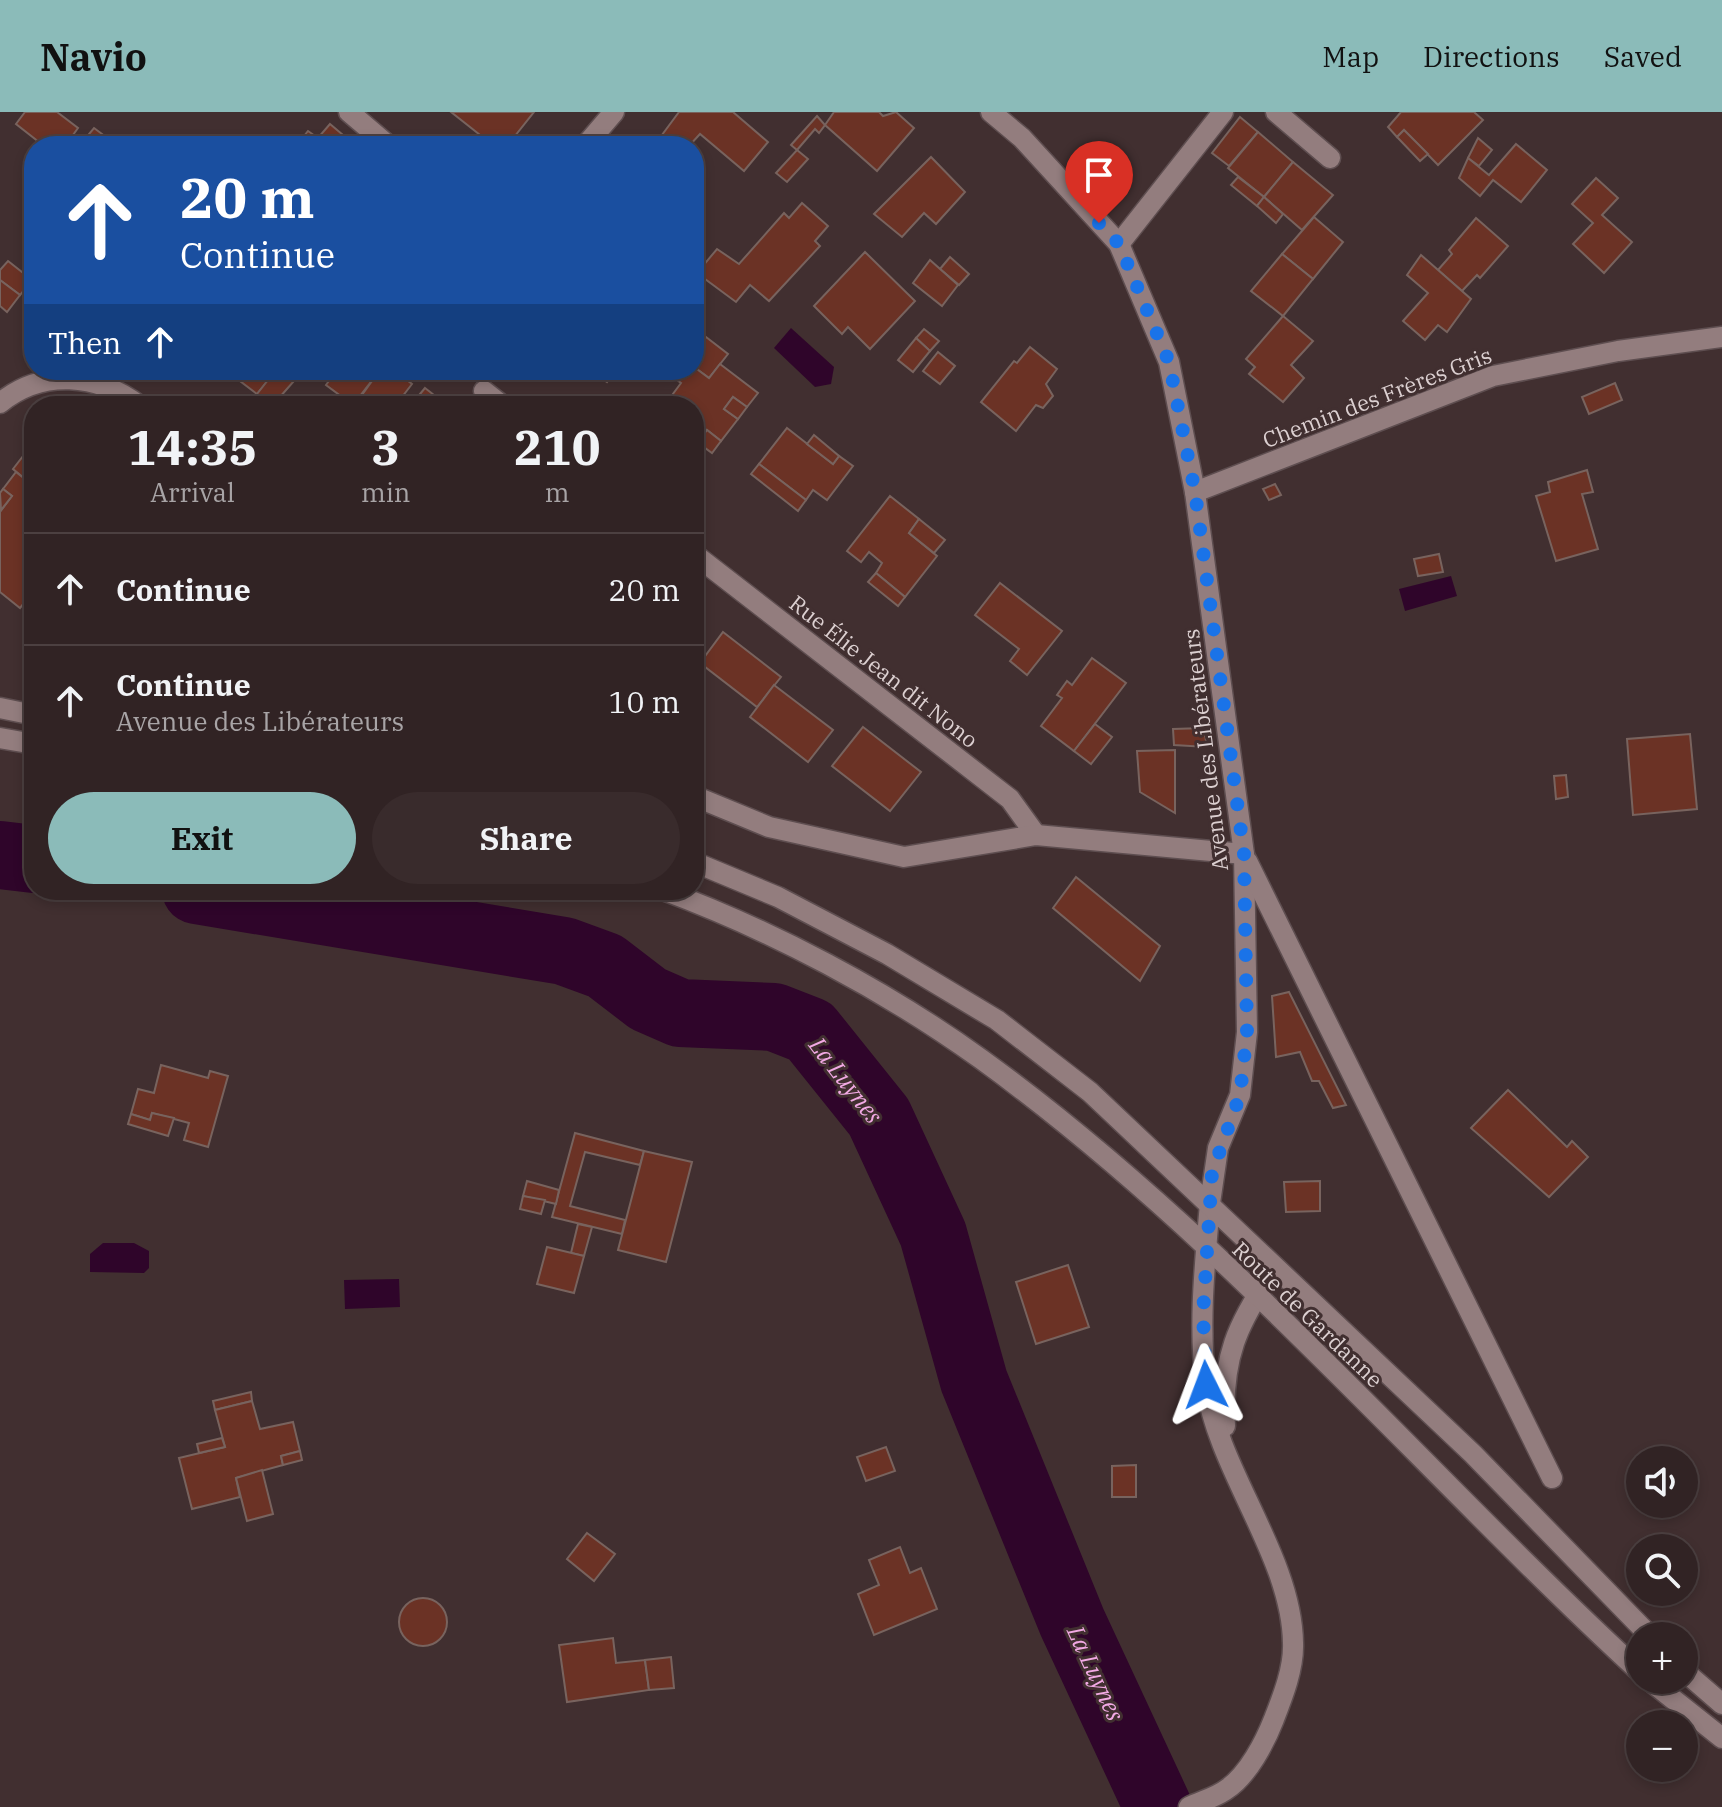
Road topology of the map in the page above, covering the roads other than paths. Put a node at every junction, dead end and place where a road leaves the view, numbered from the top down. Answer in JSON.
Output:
{"nodes":[{"id":1,"x":349,"y":112,"type":"edge"},
{"id":2,"x":614,"y":112,"type":"edge"},
{"id":3,"x":991,"y":112,"type":"edge"},
{"id":4,"x":1223,"y":112,"type":"edge"},
{"id":5,"x":1276,"y":112,"type":"edge"},
{"id":6,"x":377,"y":136,"type":"edge"},
{"id":7,"x":594,"y":136,"type":"edge"},
{"id":8,"x":1330,"y":158,"type":"dead end"},
{"id":9,"x":1119,"y":244,"type":"junction"},
{"id":10,"x":1722,"y":337,"type":"edge"},
{"id":11,"x":63,"y":380,"type":"edge"},
{"id":12,"x":87,"y":380,"type":"edge"},
{"id":13,"x":484,"y":391,"type":"dead end"},
{"id":14,"x":120,"y":396,"type":"edge"},
{"id":15,"x":490,"y":396,"type":"edge"},
{"id":16,"x":0,"y":403,"type":"edge"},
{"id":17,"x":1195,"y":492,"type":"junction"},
{"id":18,"x":704,"y":562,"type":"edge"},
{"id":19,"x":0,"y":708,"type":"edge"},
{"id":20,"x":24,"y":713,"type":"edge"},
{"id":21,"x":0,"y":738,"type":"edge"},
{"id":22,"x":24,"y":742,"type":"edge"},
{"id":23,"x":704,"y":800,"type":"edge"},
{"id":24,"x":1036,"y":835,"type":"junction"},
{"id":25,"x":1244,"y":854,"type":"junction"},
{"id":26,"x":704,"y":866,"type":"edge"},
{"id":27,"x":689,"y":900,"type":"edge"},
{"id":28,"x":1210,"y":1203,"type":"junction"},
{"id":29,"x":1206,"y":1248,"type":"junction"},
{"id":30,"x":1275,"y":1269,"type":"junction"},
{"id":31,"x":1257,"y":1295,"type":"junction"},
{"id":32,"x":1226,"y":1454,"type":"junction"},
{"id":33,"x":1552,"y":1478,"type":"dead end"},
{"id":34,"x":1636,"y":1622,"type":"edge"},
{"id":35,"x":1626,"y":1659,"type":"edge"},
{"id":36,"x":1698,"y":1683,"type":"edge"},
{"id":37,"x":1667,"y":1694,"type":"edge"},
{"id":38,"x":1722,"y":1704,"type":"edge"},
{"id":39,"x":1722,"y":1738,"type":"edge"},
{"id":40,"x":1189,"y":1807,"type":"edge"}],
"edges":[{"from":1,"to":6,"type":"street"},
{"from":2,"to":7,"type":"street"},
{"from":3,"to":9,"type":"street","name":"Avenue des Libérateurs"},
{"from":4,"to":9,"type":"street"},
{"from":5,"to":8,"type":"street"},
{"from":9,"to":17,"type":"street","name":"Avenue des Libérateurs"},
{"from":10,"to":17,"type":"street","name":"Chemin des Frères Gris"},
{"from":11,"to":16,"type":"street"},
{"from":12,"to":14,"type":"street"},
{"from":13,"to":15,"type":"street"},
{"from":17,"to":25,"type":"street","name":"Avenue des Libérateurs"},
{"from":18,"to":24,"type":"street","name":"Rue Élie Jean dit Nono"},
{"from":19,"to":20,"type":"street"},
{"from":21,"to":22,"type":"street"},
{"from":23,"to":24,"type":"street"},
{"from":24,"to":25,"type":"street"},
{"from":25,"to":28,"type":"street","name":"Avenue des Libérateurs"},
{"from":25,"to":33,"type":"street"},
{"from":26,"to":28,"type":"street","name":"Route de Gardanne"},
{"from":27,"to":29,"type":"street","name":"Route de Gardanne"},
{"from":28,"to":29,"type":"street","name":"Avenue des Libérateurs"},
{"from":28,"to":30,"type":"street","name":"Route de Gardanne"},
{"from":29,"to":31,"type":"street","name":"Route de Gardanne"},
{"from":29,"to":32,"type":"street","name":"Avenue des Libérateurs"},
{"from":30,"to":31,"type":"street"},
{"from":30,"to":34,"type":"street","name":"Route de Gardanne"},
{"from":31,"to":32,"type":"street"},
{"from":31,"to":35,"type":"street","name":"Route de Gardanne"},
{"from":32,"to":40,"type":"street"},
{"from":36,"to":38,"type":"street"},
{"from":37,"to":39,"type":"street"}]}
